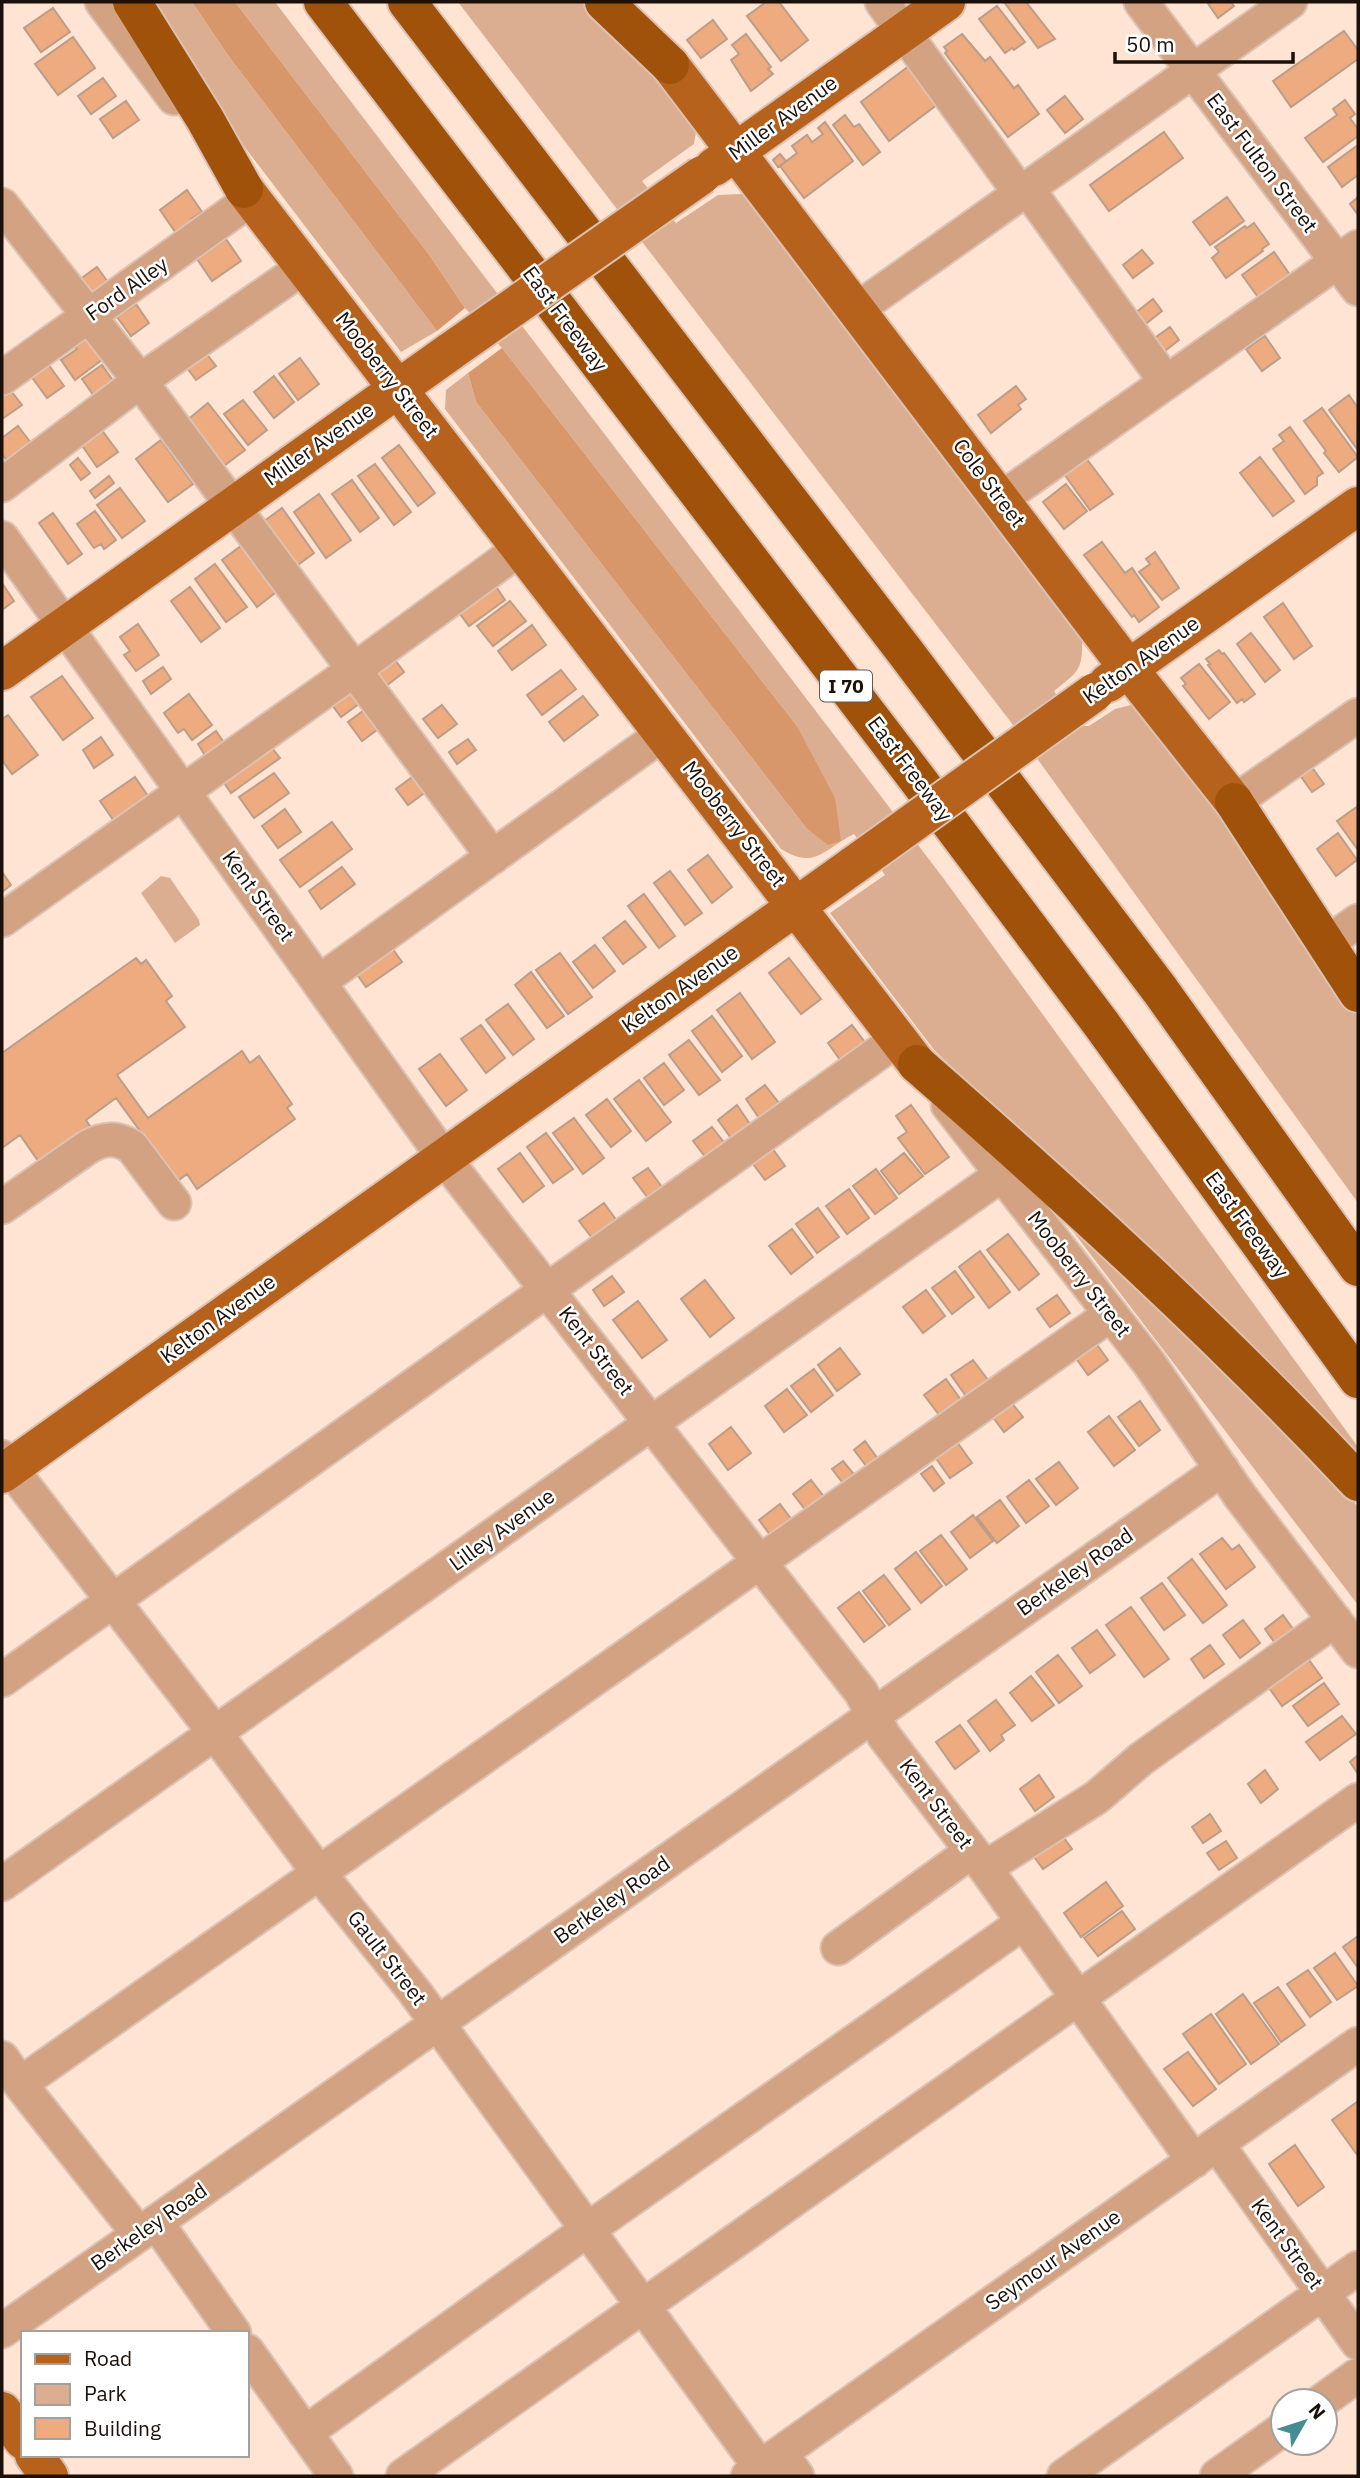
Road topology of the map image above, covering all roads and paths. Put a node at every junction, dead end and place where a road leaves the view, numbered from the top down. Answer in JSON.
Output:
{"nodes":[{"id":1,"x":102,"y":2,"type":"edge"},
{"id":2,"x":132,"y":2,"type":"edge"},
{"id":3,"x":323,"y":2,"type":"edge"},
{"id":4,"x":407,"y":2,"type":"edge"},
{"id":5,"x":604,"y":2,"type":"edge"},
{"id":6,"x":627,"y":2,"type":"edge"},
{"id":7,"x":946,"y":2,"type":"edge"},
{"id":8,"x":1141,"y":2,"type":"edge"},
{"id":9,"x":1290,"y":2,"type":"edge"},
{"id":10,"x":893,"y":17,"type":"edge"},
{"id":11,"x":670,"y":65,"type":"junction"},
{"id":12,"x":1192,"y":71,"type":"junction"},
{"id":13,"x":735,"y":152,"type":"junction"},
{"id":14,"x":1024,"y":191,"type":"junction"},
{"id":15,"x":248,"y":194,"type":"junction"},
{"id":16,"x":2,"y":205,"type":"edge"},
{"id":17,"x":1348,"y":255,"type":"edge"},
{"id":18,"x":303,"y":267,"type":"junction"},
{"id":19,"x":1358,"y":289,"type":"edge"},
{"id":20,"x":856,"y":310,"type":"junction"},
{"id":21,"x":89,"y":316,"type":"junction"},
{"id":22,"x":2,"y":378,"type":"edge"},
{"id":23,"x":140,"y":381,"type":"junction"},
{"id":24,"x":1167,"y":382,"type":"junction"},
{"id":25,"x":397,"y":388,"type":"junction"},
{"id":26,"x":2,"y":485,"type":"edge"},
{"id":27,"x":1001,"y":499,"type":"junction"},
{"id":28,"x":232,"y":506,"type":"junction"},
{"id":29,"x":1358,"y":506,"type":"edge"},
{"id":30,"x":2,"y":538,"type":"edge"},
{"id":31,"x":521,"y":548,"type":"junction"},
{"id":32,"x":64,"y":626,"type":"junction"},
{"id":33,"x":1128,"y":668,"type":"junction"},
{"id":34,"x":354,"y":670,"type":"junction"},
{"id":35,"x":2,"y":671,"type":"edge"},
{"id":36,"x":1358,"y":715,"type":"edge"},
{"id":37,"x":664,"y":733,"type":"junction"},
{"id":38,"x":183,"y":791,"type":"junction"},
{"id":39,"x":1234,"y":802,"type":"junction"},
{"id":40,"x":493,"y":857,"type":"junction"},
{"id":41,"x":797,"y":906,"type":"junction"},
{"id":42,"x":2,"y":920,"type":"edge"},
{"id":43,"x":1352,"y":938,"type":"edge"},
{"id":44,"x":319,"y":982,"type":"junction"},
{"id":45,"x":1358,"y":993,"type":"edge"},
{"id":46,"x":907,"y":1051,"type":"junction"},
{"id":47,"x":444,"y":1158,"type":"junction"},
{"id":48,"x":1001,"y":1175,"type":"junction"},
{"id":49,"x":174,"y":1203,"type":"dead end"},
{"id":50,"x":2,"y":1207,"type":"edge"},
{"id":51,"x":1358,"y":1267,"type":"edge"},
{"id":52,"x":547,"y":1290,"type":"junction"},
{"id":53,"x":1111,"y":1314,"type":"junction"},
{"id":54,"x":1358,"y":1379,"type":"edge"},
{"id":55,"x":651,"y":1424,"type":"junction"},
{"id":56,"x":4,"y":1466,"type":"edge"},
{"id":57,"x":1222,"y":1469,"type":"junction"},
{"id":58,"x":1358,"y":1482,"type":"edge"},
{"id":59,"x":759,"y":1562,"type":"junction"},
{"id":60,"x":112,"y":1601,"type":"junction"},
{"id":61,"x":1335,"y":1620,"type":"junction"},
{"id":62,"x":1358,"y":1651,"type":"edge"},
{"id":63,"x":2,"y":1680,"type":"edge"},
{"id":64,"x":873,"y":1714,"type":"junction"},
{"id":65,"x":215,"y":1733,"type":"junction"},
{"id":66,"x":1358,"y":1800,"type":"edge"},
{"id":67,"x":979,"y":1859,"type":"junction"},
{"id":68,"x":319,"y":1873,"type":"junction"},
{"id":69,"x":2,"y":1884,"type":"edge"},
{"id":70,"x":1024,"y":1922,"type":"junction"},
{"id":71,"x":838,"y":1948,"type":"dead end"},
{"id":72,"x":1078,"y":1998,"type":"junction"},
{"id":73,"x":438,"y":2023,"type":"junction"},
{"id":74,"x":1358,"y":2044,"type":"edge"},
{"id":75,"x":7,"y":2068,"type":"edge"},
{"id":76,"x":1205,"y":2152,"type":"junction"},
{"id":77,"x":147,"y":2228,"type":"junction"},
{"id":78,"x":587,"y":2230,"type":"junction"},
{"id":79,"x":1358,"y":2268,"type":"edge"},
{"id":80,"x":1323,"y":2293,"type":"junction"},
{"id":81,"x":645,"y":2307,"type":"junction"},
{"id":82,"x":2,"y":2331,"type":"edge"},
{"id":83,"x":232,"y":2331,"type":"edge"},
{"id":84,"x":1358,"y":2343,"type":"edge"},
{"id":85,"x":248,"y":2352,"type":"edge"},
{"id":86,"x":1358,"y":2375,"type":"edge"},
{"id":87,"x":1339,"y":2389,"type":"edge"},
{"id":88,"x":2,"y":2411,"type":"edge"},
{"id":89,"x":305,"y":2433,"type":"junction"},
{"id":90,"x":1269,"y":2439,"type":"edge"},
{"id":91,"x":21,"y":2440,"type":"edge"},
{"id":92,"x":771,"y":2468,"type":"edge"},
{"id":93,"x":336,"y":2476,"type":"edge"},
{"id":94,"x":403,"y":2476,"type":"edge"},
{"id":95,"x":1064,"y":2476,"type":"edge"},
{"id":96,"x":1217,"y":2476,"type":"edge"}],
"edges":[{"from":1,"to":15,"type":"street","name":"Mooberry Street"},
{"from":2,"to":15,"type":"highway"},
{"from":3,"to":54,"type":"highway","name":"East Freeway","number":"I 70"},
{"from":4,"to":51,"type":"highway"},
{"from":5,"to":11,"type":"highway"},
{"from":6,"to":11,"type":"street","name":"Cole Street"},
{"from":7,"to":10,"type":"main road","name":"Miller Avenue"},
{"from":8,"to":12,"type":"street","name":"East Fulton Street"},
{"from":9,"to":12,"type":"street"},
{"from":10,"to":13,"type":"main road","name":"Miller Avenue"},
{"from":10,"to":14,"type":"street"},
{"from":11,"to":13,"type":"main road","name":"Cole Street"},
{"from":12,"to":14,"type":"street"},
{"from":12,"to":17,"type":"street","name":"East Fulton Street"},
{"from":13,"to":20,"type":"main road","name":"Cole Street"},
{"from":13,"to":25,"type":"main road","name":"Miller Avenue","bridge":true},
{"from":14,"to":20,"type":"street"},
{"from":14,"to":24,"type":"street"},
{"from":15,"to":18,"type":"main road","name":"Mooberry Street"},
{"from":15,"to":21,"type":"street","name":"Ford Alley"},
{"from":16,"to":21,"type":"street"},
{"from":17,"to":19,"type":"street","name":"East Fulton Street"},
{"from":17,"to":24,"type":"street"},
{"from":18,"to":23,"type":"street"},
{"from":18,"to":25,"type":"main road","name":"Mooberry Street"},
{"from":20,"to":27,"type":"main road","name":"Cole Street"},
{"from":21,"to":22,"type":"street","name":"Ford Alley"},
{"from":21,"to":23,"type":"street"},
{"from":23,"to":26,"type":"street"},
{"from":23,"to":28,"type":"street"},
{"from":24,"to":27,"type":"street"},
{"from":25,"to":28,"type":"main road","name":"Miller Avenue"},
{"from":25,"to":31,"type":"main road","name":"Mooberry Street"},
{"from":27,"to":33,"type":"main road","name":"Cole Street"},
{"from":28,"to":32,"type":"main road","name":"Miller Avenue"},
{"from":28,"to":34,"type":"street"},
{"from":29,"to":33,"type":"main road","name":"Kelton Avenue"},
{"from":30,"to":32,"type":"street","name":"Kent Street"},
{"from":31,"to":34,"type":"street"},
{"from":31,"to":37,"type":"main road","name":"Mooberry Street"},
{"from":32,"to":35,"type":"main road","name":"Miller Avenue"},
{"from":32,"to":38,"type":"street","name":"Kent Street"},
{"from":33,"to":39,"type":"main road","name":"Cole Street"},
{"from":33,"to":41,"type":"main road","name":"Kelton Avenue","bridge":true},
{"from":34,"to":38,"type":"street"},
{"from":34,"to":40,"type":"street"},
{"from":36,"to":39,"type":"street"},
{"from":37,"to":40,"type":"street"},
{"from":37,"to":41,"type":"main road","name":"Mooberry Street"},
{"from":38,"to":42,"type":"street"},
{"from":38,"to":44,"type":"street","name":"Kent Street"},
{"from":39,"to":43,"type":"street","name":"Cole Street"},
{"from":39,"to":45,"type":"highway"},
{"from":40,"to":44,"type":"street"},
{"from":41,"to":46,"type":"main road","name":"Mooberry Street"},
{"from":41,"to":47,"type":"main road","name":"Kelton Avenue"},
{"from":44,"to":47,"type":"street","name":"Kent Street"},
{"from":46,"to":48,"type":"street","name":"Mooberry Street"},
{"from":46,"to":52,"type":"street"},
{"from":46,"to":58,"type":"highway"},
{"from":47,"to":52,"type":"street","name":"Kent Street"},
{"from":47,"to":56,"type":"main road","name":"Kelton Avenue"},
{"from":48,"to":53,"type":"street","name":"Mooberry Street"},
{"from":48,"to":55,"type":"street","name":"Lilley Avenue"},
{"from":49,"to":50,"type":"street"},
{"from":52,"to":55,"type":"street","name":"Kent Street"},
{"from":52,"to":60,"type":"street"},
{"from":53,"to":57,"type":"street","name":"Mooberry Street"},
{"from":53,"to":59,"type":"street"},
{"from":55,"to":59,"type":"street","name":"Kent Street"},
{"from":55,"to":65,"type":"street","name":"Lilley Avenue"},
{"from":56,"to":60,"type":"street","name":"Gault Street"},
{"from":57,"to":61,"type":"street","name":"Mooberry Street"},
{"from":57,"to":64,"type":"street","name":"Berkeley Road"},
{"from":59,"to":64,"type":"street","name":"Kent Street"},
{"from":59,"to":68,"type":"street"},
{"from":60,"to":63,"type":"street"},
{"from":60,"to":65,"type":"street","name":"Gault Street"},
{"from":61,"to":62,"type":"street","name":"Mooberry Street"},
{"from":61,"to":67,"type":"street"},
{"from":64,"to":67,"type":"street","name":"Kent Street"},
{"from":64,"to":73,"type":"street","name":"Berkeley Road"},
{"from":65,"to":68,"type":"street","name":"Gault Street"},
{"from":65,"to":69,"type":"street","name":"Lilley Avenue"},
{"from":66,"to":72,"type":"street"},
{"from":67,"to":70,"type":"street","name":"Kent Street"},
{"from":67,"to":71,"type":"street"},
{"from":68,"to":73,"type":"street","name":"Gault Street"},
{"from":68,"to":75,"type":"street"},
{"from":70,"to":72,"type":"street","name":"Kent Street"},
{"from":70,"to":78,"type":"street"},
{"from":72,"to":76,"type":"street","name":"Kent Street"},
{"from":72,"to":81,"type":"street"},
{"from":73,"to":77,"type":"street","name":"Berkeley Road"},
{"from":73,"to":78,"type":"street","name":"Gault Street"},
{"from":74,"to":76,"type":"street","name":"Seymour Avenue"},
{"from":75,"to":77,"type":"street"},
{"from":76,"to":80,"type":"street","name":"Kent Street"},
{"from":76,"to":92,"type":"street","name":"Seymour Avenue"},
{"from":77,"to":82,"type":"street","name":"Berkeley Road"},
{"from":77,"to":83,"type":"street"},
{"from":78,"to":81,"type":"street","name":"Gault Street"},
{"from":78,"to":89,"type":"street"},
{"from":79,"to":80,"type":"street"},
{"from":80,"to":84,"type":"street","name":"Kent Street"},
{"from":80,"to":95,"type":"street"},
{"from":81,"to":92,"type":"street","name":"Gault Street"},
{"from":81,"to":94,"type":"street"},
{"from":85,"to":89,"type":"street"},
{"from":86,"to":87,"type":"street"},
{"from":88,"to":91,"type":"main road"},
{"from":89,"to":93,"type":"street"},
{"from":90,"to":96,"type":"street"}]}
